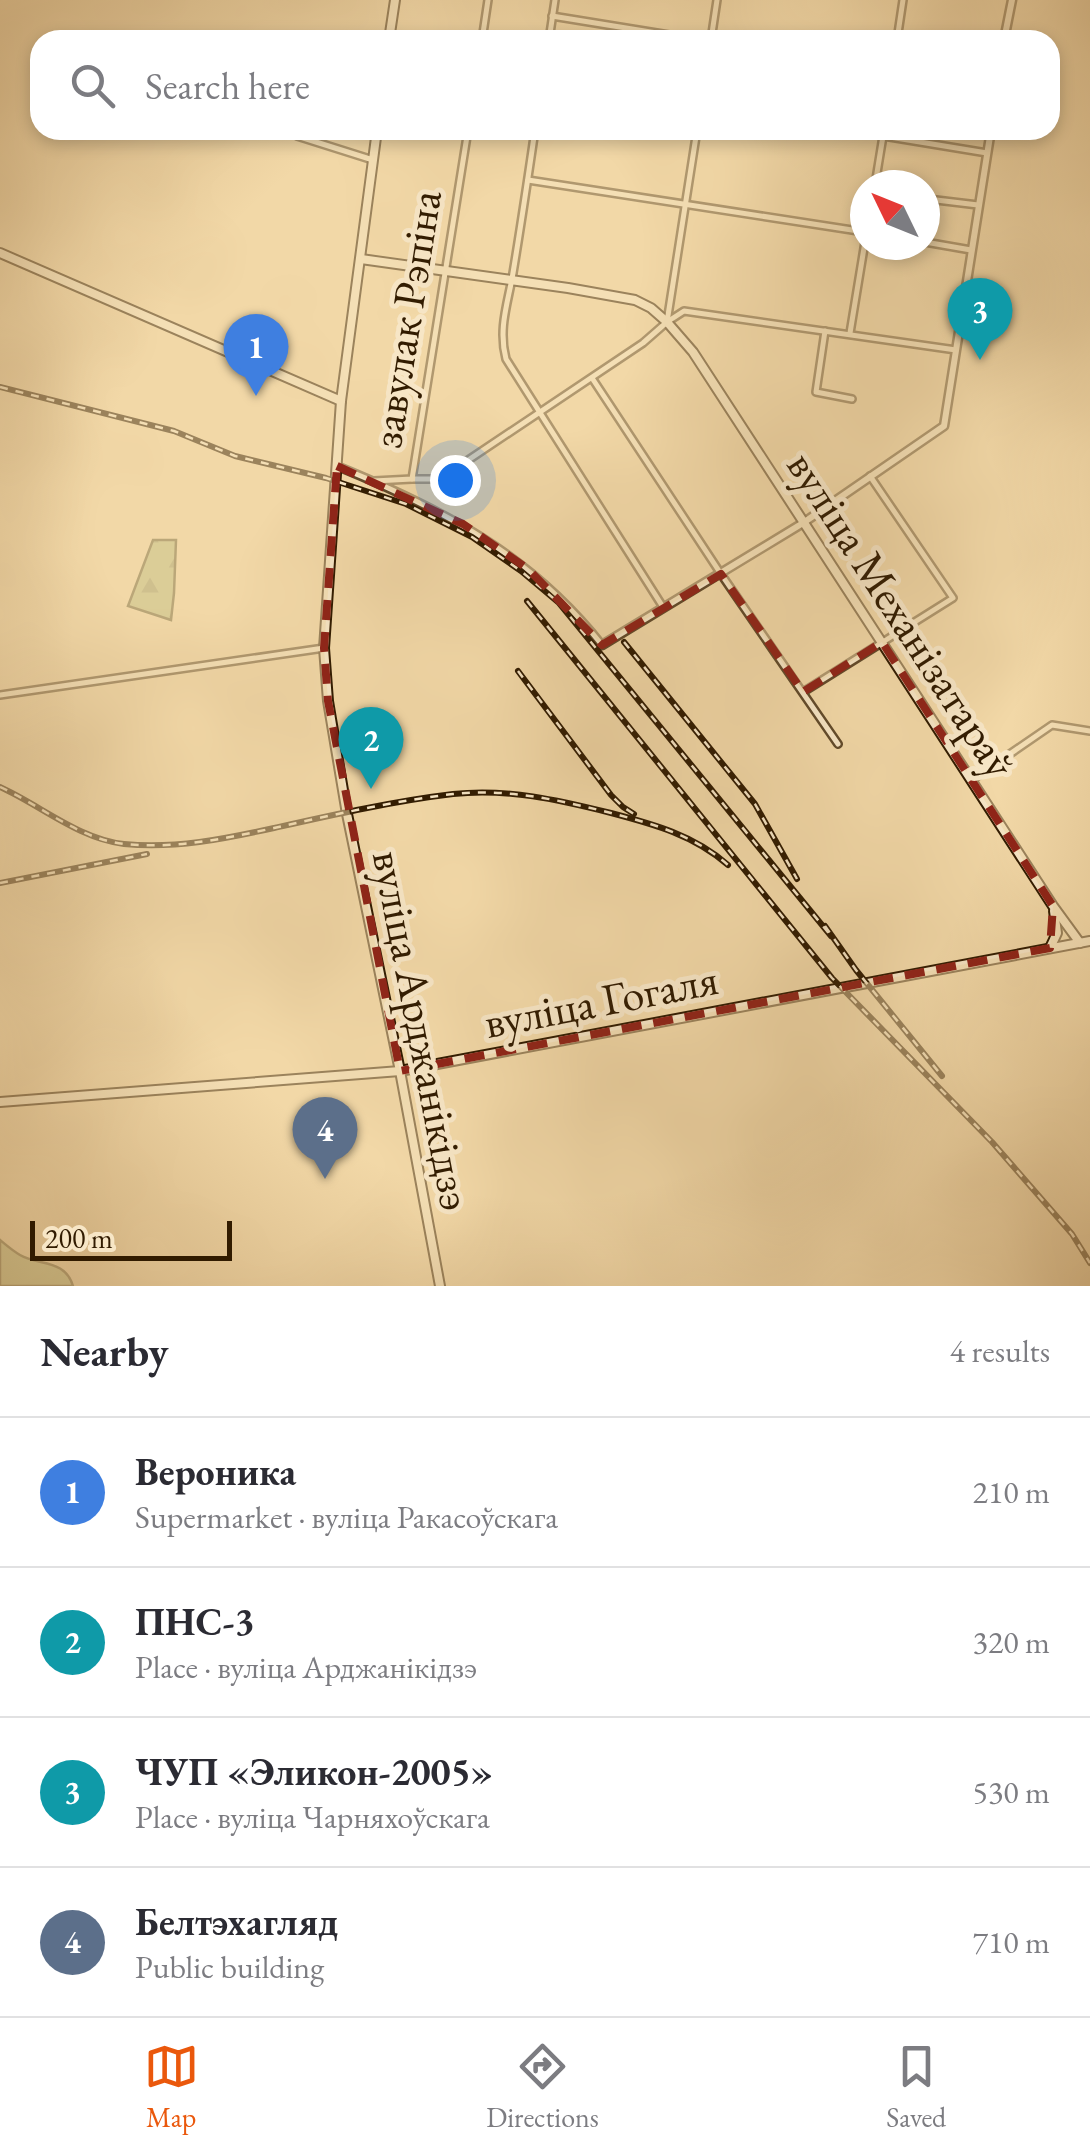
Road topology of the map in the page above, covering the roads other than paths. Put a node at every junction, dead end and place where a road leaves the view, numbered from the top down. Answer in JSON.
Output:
{"nodes":[{"id":1,"x":395,"y":0,"type":"edge"},
{"id":2,"x":488,"y":0,"type":"edge"},
{"id":3,"x":555,"y":0,"type":"edge"},
{"id":4,"x":717,"y":0,"type":"edge"},
{"id":5,"x":901,"y":0,"type":"edge"},
{"id":6,"x":1012,"y":0,"type":"edge"},
{"id":7,"x":552,"y":16,"type":"junction"},
{"id":8,"x":390,"y":30,"type":"edge"},
{"id":9,"x":484,"y":30,"type":"edge"},
{"id":10,"x":550,"y":30,"type":"edge"},
{"id":11,"x":638,"y":30,"type":"edge"},
{"id":12,"x":712,"y":30,"type":"edge"},
{"id":13,"x":898,"y":30,"type":"edge"},
{"id":14,"x":1006,"y":30,"type":"edge"},
{"id":15,"x":310,"y":140,"type":"edge"},
{"id":16,"x":376,"y":140,"type":"edge"},
{"id":17,"x":466,"y":140,"type":"edge"},
{"id":18,"x":534,"y":140,"type":"edge"},
{"id":19,"x":695,"y":140,"type":"edge"},
{"id":20,"x":882,"y":140,"type":"edge"},
{"id":21,"x":922,"y":140,"type":"edge"},
{"id":22,"x":990,"y":140,"type":"edge"},
{"id":23,"x":988,"y":152,"type":"junction"},
{"id":24,"x":374,"y":160,"type":"junction"},
{"id":25,"x":877,"y":170,"type":"edge"},
{"id":26,"x":528,"y":180,"type":"junction"},
{"id":27,"x":940,"y":201,"type":"edge"},
{"id":28,"x":687,"y":205,"type":"junction"},
{"id":29,"x":978,"y":205,"type":"junction"},
{"id":30,"x":850,"y":230,"type":"edge"},
{"id":31,"x":940,"y":245,"type":"edge"},
{"id":32,"x":971,"y":250,"type":"junction"},
{"id":33,"x":0,"y":253,"type":"edge"},
{"id":34,"x":360,"y":259,"type":"junction"},
{"id":35,"x":862,"y":260,"type":"edge"},
{"id":36,"x":446,"y":272,"type":"junction"},
{"id":37,"x":512,"y":280,"type":"junction"},
{"id":38,"x":667,"y":322,"type":"junction"},
{"id":39,"x":825,"y":330,"type":"junction"},
{"id":40,"x":850,"y":334,"type":"junction"},
{"id":41,"x":956,"y":350,"type":"junction"},
{"id":42,"x":592,"y":378,"type":"junction"},
{"id":43,"x":852,"y":399,"type":"dead end"},
{"id":44,"x":341,"y":401,"type":"junction"},
{"id":45,"x":538,"y":412,"type":"junction"},
{"id":46,"x":337,"y":466,"type":"junction"},
{"id":47,"x":870,"y":476,"type":"junction"},
{"id":48,"x":412,"y":479,"type":"junction"},
{"id":49,"x":374,"y":481,"type":"junction"},
{"id":50,"x":803,"y":523,"type":"junction"},
{"id":51,"x":721,"y":574,"type":"junction"},
{"id":52,"x":662,"y":607,"type":"junction"},
{"id":53,"x":882,"y":642,"type":"junction"},
{"id":54,"x":602,"y":645,"type":"joint"},
{"id":55,"x":324,"y":648,"type":"junction"},
{"id":56,"x":803,"y":692,"type":"junction"},
{"id":57,"x":0,"y":695,"type":"edge"},
{"id":58,"x":1090,"y":731,"type":"edge"},
{"id":59,"x":838,"y":744,"type":"dead end"},
{"id":60,"x":972,"y":780,"type":"junction"},
{"id":61,"x":1053,"y":906,"type":"junction"},
{"id":62,"x":1085,"y":942,"type":"edge"},
{"id":63,"x":1050,"y":948,"type":"junction"},
{"id":64,"x":400,"y":1072,"type":"junction"},
{"id":65,"x":0,"y":1102,"type":"edge"},
{"id":66,"x":440,"y":1286,"type":"edge"}],
"edges":[{"from":1,"to":8,"type":"main road"},
{"from":2,"to":9,"type":"street"},
{"from":3,"to":7,"type":"street"},
{"from":4,"to":12,"type":"street"},
{"from":5,"to":13,"type":"street"},
{"from":6,"to":14,"type":"street"},
{"from":7,"to":10,"type":"street"},
{"from":7,"to":11,"type":"street"},
{"from":15,"to":24,"type":"street"},
{"from":16,"to":24,"type":"main road","name":"вуліца Арджанікідзэ"},
{"from":17,"to":36,"type":"street","name":"завулак Рэпіна"},
{"from":18,"to":26,"type":"street"},
{"from":19,"to":28,"type":"street"},
{"from":20,"to":25,"type":"street"},
{"from":21,"to":23,"type":"street"},
{"from":22,"to":23,"type":"street"},
{"from":23,"to":29,"type":"street"},
{"from":24,"to":34,"type":"main road","name":"вуліца Арджанікідзэ"},
{"from":26,"to":28,"type":"street"},
{"from":26,"to":37,"type":"street"},
{"from":27,"to":29,"type":"street"},
{"from":28,"to":30,"type":"street"},
{"from":28,"to":38,"type":"street"},
{"from":29,"to":32,"type":"street"},
{"from":31,"to":32,"type":"street"},
{"from":32,"to":41,"type":"street"},
{"from":33,"to":44,"type":"main road"},
{"from":34,"to":36,"type":"main road"},
{"from":34,"to":44,"type":"main road","name":"вуліца Арджанікідзэ"},
{"from":35,"to":40,"type":"street"},
{"from":36,"to":37,"type":"main road"},
{"from":36,"to":48,"type":"street","name":"завулак Рэпіна"},
{"from":37,"to":38,"type":"main road"},
{"from":37,"to":45,"type":"street"},
{"from":38,"to":39,"type":"street"},
{"from":38,"to":42,"type":"street"},
{"from":38,"to":50,"type":"main road","name":"вуліца Механізатараў"},
{"from":39,"to":40,"type":"street"},
{"from":39,"to":43,"type":"street"},
{"from":40,"to":41,"type":"street"},
{"from":41,"to":47,"type":"street"},
{"from":42,"to":45,"type":"street"},
{"from":42,"to":51,"type":"street"},
{"from":44,"to":46,"type":"main road","name":"вуліца Арджанікідзэ"},
{"from":45,"to":48,"type":"street"},
{"from":45,"to":52,"type":"street"},
{"from":46,"to":49,"type":"street"},
{"from":46,"to":55,"type":"main road","name":"вуліца Арджанікідзэ"},
{"from":47,"to":50,"type":"street"},
{"from":47,"to":53,"type":"street"},
{"from":48,"to":49,"type":"street","name":"завулак Рэпіна"},
{"from":49,"to":54,"type":"street"},
{"from":50,"to":51,"type":"street"},
{"from":50,"to":53,"type":"main road","name":"вуліца Механізатараў"},
{"from":51,"to":52,"type":"street"},
{"from":51,"to":56,"type":"street"},
{"from":52,"to":54,"type":"street"},
{"from":53,"to":56,"type":"street"},
{"from":53,"to":60,"type":"main road","name":"вуліца Механізатараў"},
{"from":55,"to":57,"type":"street"},
{"from":55,"to":64,"type":"main road","name":"вуліца Арджанікідзэ"},
{"from":56,"to":59,"type":"street"},
{"from":58,"to":60,"type":"street"},
{"from":60,"to":61,"type":"main road","name":"вуліца Механізатараў"},
{"from":61,"to":62,"type":"main road","name":"вуліца Механізатараў"},
{"from":61,"to":63,"type":"main road"},
{"from":62,"to":63,"type":"main road","name":"вуліца Гогаля"},
{"from":63,"to":64,"type":"main road","name":"вуліца Гогаля"},
{"from":64,"to":65,"type":"main road","name":"вуліца Гогаля"},
{"from":64,"to":66,"type":"main road","name":"вуліца Арджанікідзэ"}]}
